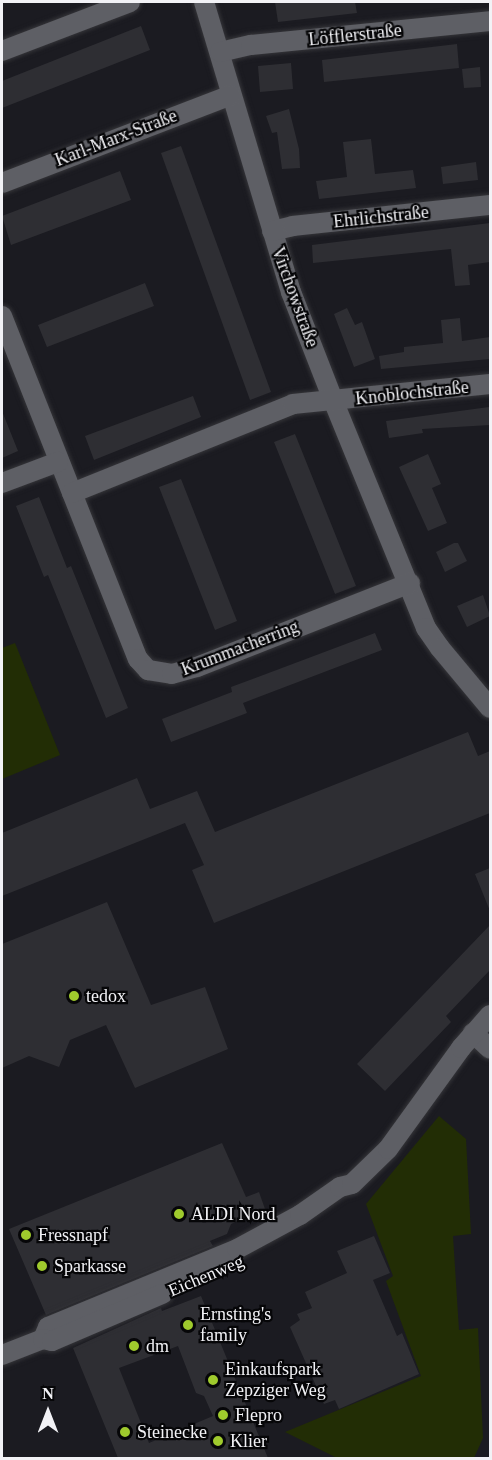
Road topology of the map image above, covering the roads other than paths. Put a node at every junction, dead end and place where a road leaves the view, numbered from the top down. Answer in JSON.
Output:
{"nodes":[{"id":1,"x":130,"y":2,"type":"edge"},
{"id":2,"x":204,"y":2,"type":"edge"},
{"id":3,"x":490,"y":21,"type":"edge"},
{"id":4,"x":2,"y":51,"type":"edge"},
{"id":5,"x":220,"y":52,"type":"junction"},
{"id":6,"x":231,"y":94,"type":"junction"},
{"id":7,"x":2,"y":183,"type":"edge"},
{"id":8,"x":490,"y":205,"type":"edge"},
{"id":9,"x":272,"y":231,"type":"junction"},
{"id":10,"x":2,"y":316,"type":"edge"},
{"id":11,"x":490,"y":384,"type":"edge"},
{"id":12,"x":333,"y":400,"type":"junction"},
{"id":13,"x":58,"y":462,"type":"junction"},
{"id":14,"x":2,"y":483,"type":"edge"},
{"id":15,"x":72,"y":493,"type":"junction"},
{"id":16,"x":410,"y":583,"type":"junction"},
{"id":17,"x":490,"y":708,"type":"edge"},
{"id":18,"x":490,"y":1015,"type":"edge"},
{"id":19,"x":473,"y":1033,"type":"junction"},
{"id":20,"x":490,"y":1050,"type":"edge"},
{"id":21,"x":2,"y":1355,"type":"edge"}],
"edges":[{"from":1,"to":4,"type":"street"},
{"from":2,"to":5,"type":"street","name":"Virchowstraße"},
{"from":3,"to":5,"type":"street","name":"Löfflerstraße"},
{"from":5,"to":6,"type":"street","name":"Virchowstraße"},
{"from":6,"to":7,"type":"street","name":"Karl-Marx-Straße"},
{"from":6,"to":9,"type":"street","name":"Virchowstraße"},
{"from":8,"to":9,"type":"street","name":"Ehrlichstraße"},
{"from":9,"to":12,"type":"street","name":"Virchowstraße"},
{"from":10,"to":13,"type":"street","name":"Krummacherring"},
{"from":11,"to":12,"type":"street","name":"Knoblochstraße"},
{"from":12,"to":15,"type":"street"},
{"from":12,"to":16,"type":"street","name":"Virchowstraße"},
{"from":13,"to":14,"type":"street"},
{"from":13,"to":15,"type":"street","name":"Krummacherring"},
{"from":15,"to":16,"type":"street","name":"Krummacherring"},
{"from":16,"to":17,"type":"street"},
{"from":18,"to":19,"type":"street","name":"Eichenweg"},
{"from":19,"to":20,"type":"street"},
{"from":19,"to":21,"type":"street","name":"Eichenweg"}]}
